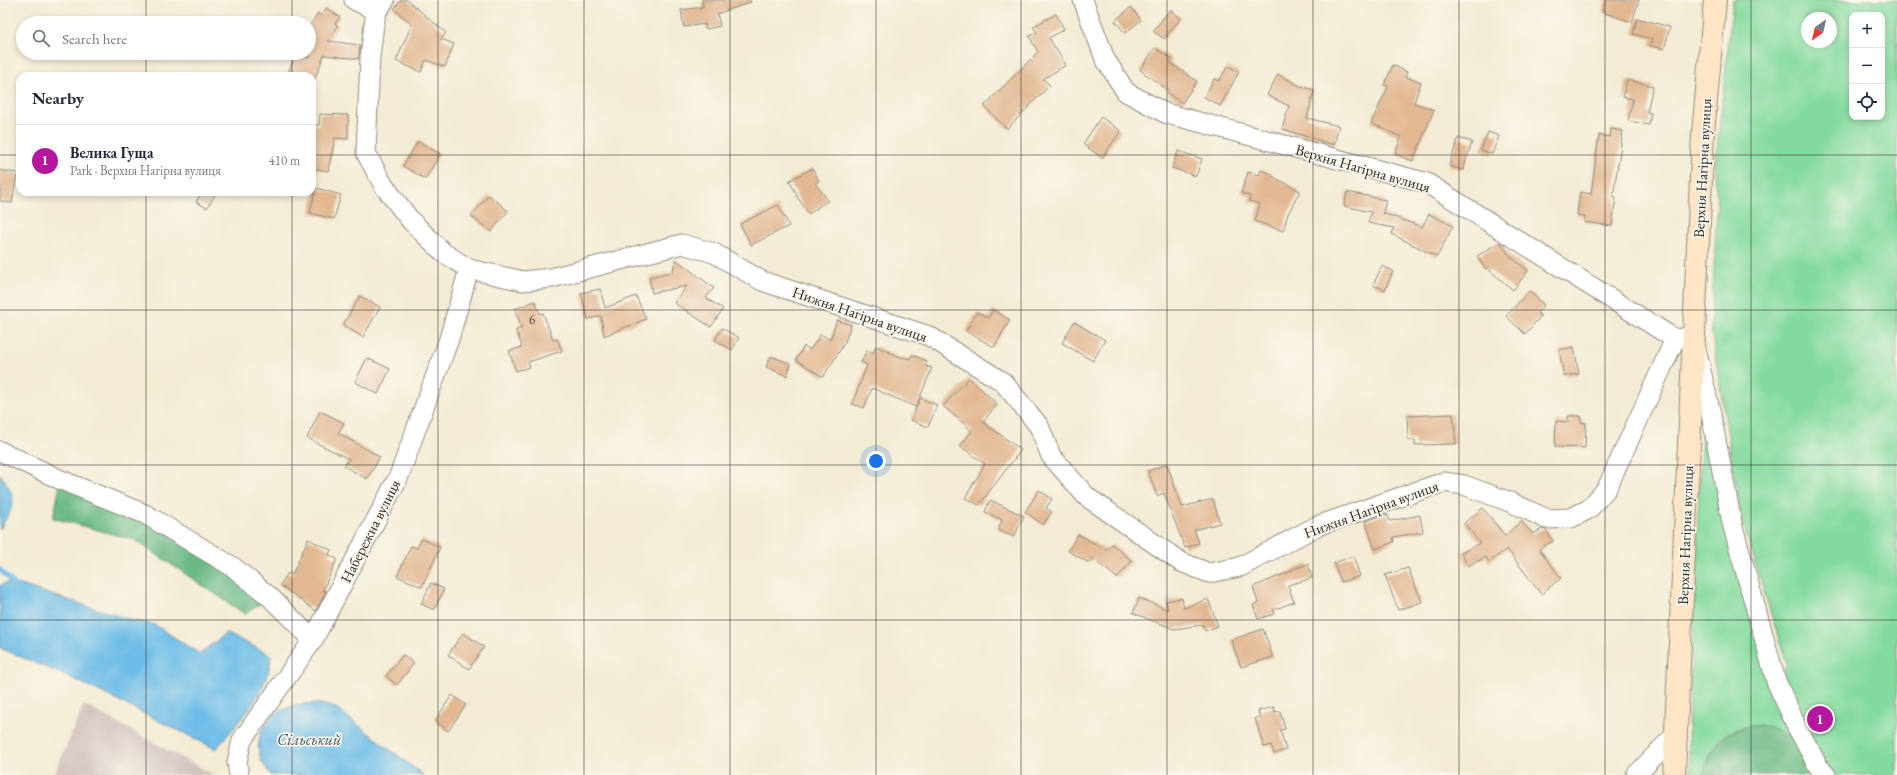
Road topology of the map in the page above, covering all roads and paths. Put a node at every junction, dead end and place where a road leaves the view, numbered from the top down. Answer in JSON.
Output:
{"nodes":[{"id":1,"x":354,"y":0,"type":"edge"},
{"id":2,"x":1083,"y":0,"type":"edge"},
{"id":3,"x":1715,"y":0,"type":"edge"},
{"id":4,"x":381,"y":6,"type":"edge"},
{"id":5,"x":469,"y":269,"type":"junction"},
{"id":6,"x":1684,"y":338,"type":"junction"},
{"id":7,"x":0,"y":451,"type":"edge"},
{"id":8,"x":313,"y":640,"type":"junction"},
{"id":9,"x":1676,"y":734,"type":"junction"},
{"id":10,"x":239,"y":775,"type":"edge"},
{"id":11,"x":1636,"y":775,"type":"edge"},
{"id":12,"x":1674,"y":775,"type":"edge"},
{"id":13,"x":1826,"y":775,"type":"edge"}],
"edges":[{"from":1,"to":4,"type":"street"},
{"from":2,"to":6,"type":"street","name":"Верхня Нагірна вулиця"},
{"from":3,"to":6,"type":"main road","name":"Верхня Нагірна вулиця"},
{"from":4,"to":5,"type":"street","name":"Нижня Нагірна вулиця"},
{"from":5,"to":6,"type":"street","name":"Нижня Нагірна вулиця"},
{"from":5,"to":8,"type":"street","name":"Набережна вулиця"},
{"from":6,"to":9,"type":"main road","name":"Верхня Нагірна вулиця"},
{"from":6,"to":13,"type":"street"},
{"from":7,"to":8,"type":"street"},
{"from":8,"to":10,"type":"street","name":"Набережна вулиця"},
{"from":9,"to":11,"type":"street"},
{"from":9,"to":12,"type":"main road","name":"Верхня Нагірна вулиця"}]}
